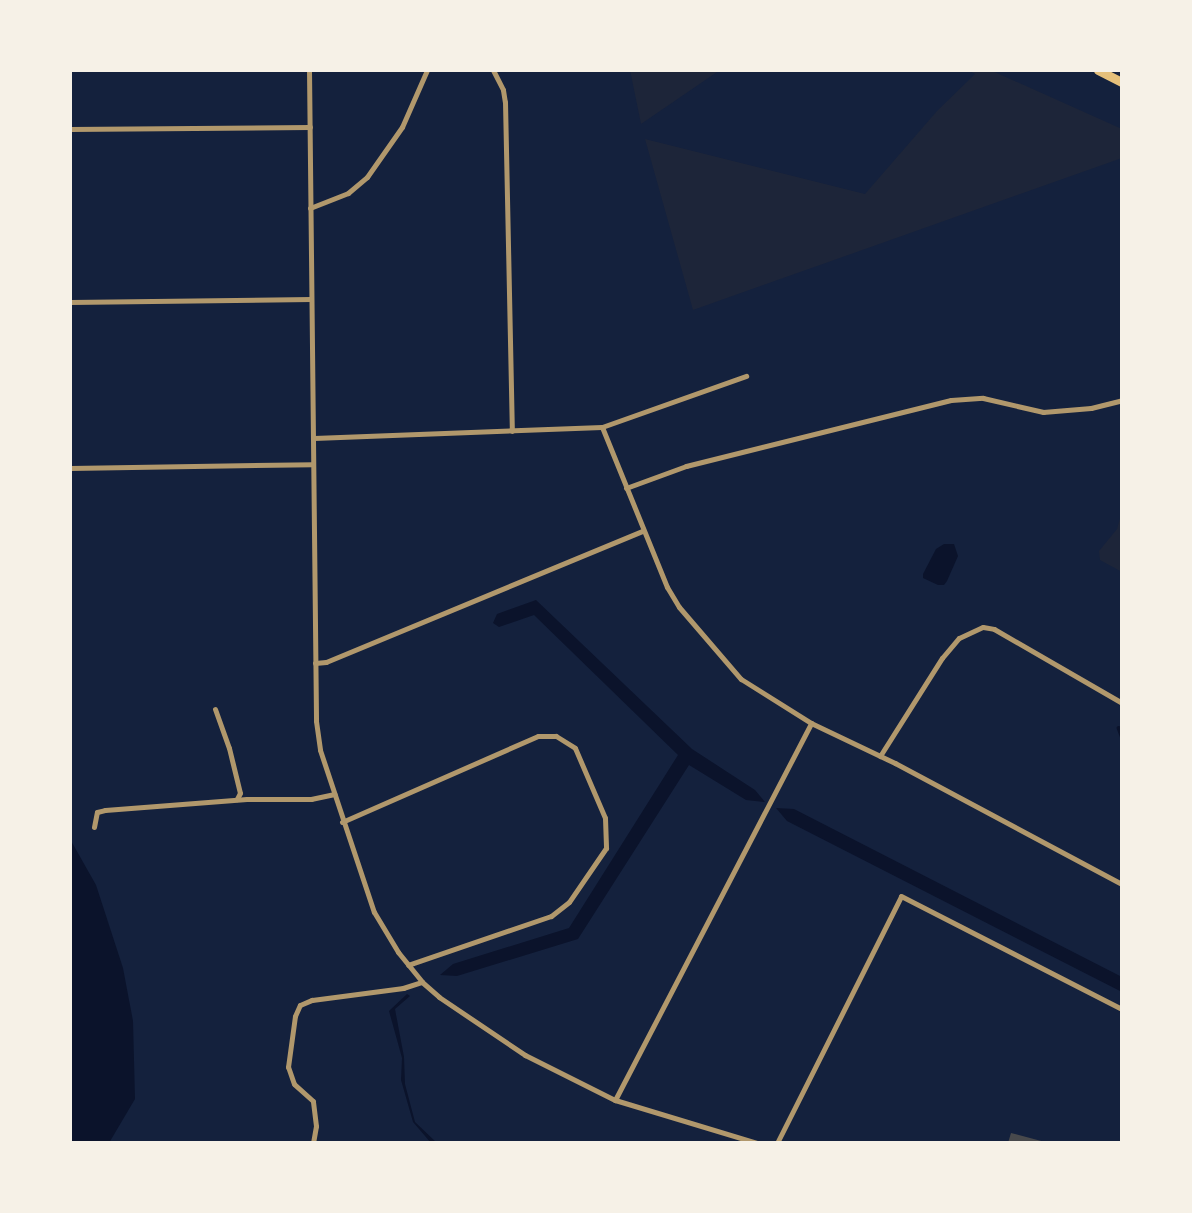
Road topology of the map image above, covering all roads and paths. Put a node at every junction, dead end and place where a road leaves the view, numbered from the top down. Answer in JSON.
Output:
{"nodes":[{"id":1,"x":309,"y":70,"type":"edge"},
{"id":2,"x":427,"y":70,"type":"edge"},
{"id":3,"x":493,"y":70,"type":"edge"},
{"id":4,"x":1098,"y":70,"type":"edge"},
{"id":5,"x":1122,"y":82,"type":"edge"},
{"id":6,"x":310,"y":127,"type":"junction"},
{"id":7,"x":70,"y":129,"type":"edge"},
{"id":8,"x":310,"y":208,"type":"junction"},
{"id":9,"x":311,"y":299,"type":"junction"},
{"id":10,"x":70,"y":302,"type":"edge"},
{"id":11,"x":746,"y":376,"type":"dead end"},
{"id":12,"x":1122,"y":400,"type":"edge"},
{"id":13,"x":603,"y":427,"type":"junction"},
{"id":14,"x":512,"y":431,"type":"junction"},
{"id":15,"x":314,"y":438,"type":"junction"},
{"id":16,"x":313,"y":464,"type":"junction"},
{"id":17,"x":70,"y":468,"type":"edge"},
{"id":18,"x":626,"y":488,"type":"junction"},
{"id":19,"x":642,"y":531,"type":"junction"},
{"id":20,"x":315,"y":663,"type":"junction"},
{"id":21,"x":1122,"y":703,"type":"edge"},
{"id":22,"x":215,"y":709,"type":"dead end"},
{"id":23,"x":811,"y":723,"type":"junction"},
{"id":24,"x":880,"y":756,"type":"junction"},
{"id":25,"x":334,"y":794,"type":"junction"},
{"id":26,"x":237,"y":799,"type":"junction"},
{"id":27,"x":342,"y":822,"type":"junction"},
{"id":28,"x":94,"y":827,"type":"dead end"},
{"id":29,"x":1122,"y":884,"type":"edge"},
{"id":30,"x":408,"y":965,"type":"junction"},
{"id":31,"x":422,"y":982,"type":"junction"},
{"id":32,"x":1122,"y":1009,"type":"edge"},
{"id":33,"x":615,"y":1100,"type":"junction"},
{"id":34,"x":313,"y":1143,"type":"edge"},
{"id":35,"x":757,"y":1143,"type":"edge"},
{"id":36,"x":777,"y":1143,"type":"edge"}],
"edges":[{"from":1,"to":6,"type":"street"},
{"from":2,"to":8,"type":"street"},
{"from":3,"to":14,"type":"street"},
{"from":4,"to":5,"type":"main road"},
{"from":6,"to":7,"type":"street"},
{"from":6,"to":8,"type":"street"},
{"from":8,"to":9,"type":"street"},
{"from":9,"to":10,"type":"street"},
{"from":9,"to":15,"type":"street"},
{"from":11,"to":13,"type":"street"},
{"from":12,"to":18,"type":"street"},
{"from":13,"to":14,"type":"street"},
{"from":13,"to":18,"type":"street"},
{"from":14,"to":15,"type":"street"},
{"from":15,"to":16,"type":"street"},
{"from":16,"to":17,"type":"street"},
{"from":16,"to":20,"type":"street"},
{"from":18,"to":19,"type":"street"},
{"from":19,"to":20,"type":"street"},
{"from":19,"to":23,"type":"street"},
{"from":20,"to":25,"type":"street"},
{"from":21,"to":24,"type":"street"},
{"from":22,"to":26,"type":"street"},
{"from":23,"to":24,"type":"street"},
{"from":23,"to":33,"type":"street"},
{"from":24,"to":29,"type":"street"},
{"from":25,"to":26,"type":"street"},
{"from":25,"to":27,"type":"street"},
{"from":26,"to":28,"type":"street"},
{"from":27,"to":30,"type":"street"},
{"from":27,"to":30,"type":"street"},
{"from":30,"to":31,"type":"street"},
{"from":31,"to":33,"type":"street"},
{"from":31,"to":34,"type":"street"},
{"from":32,"to":36,"type":"street"},
{"from":33,"to":35,"type":"street"}]}
